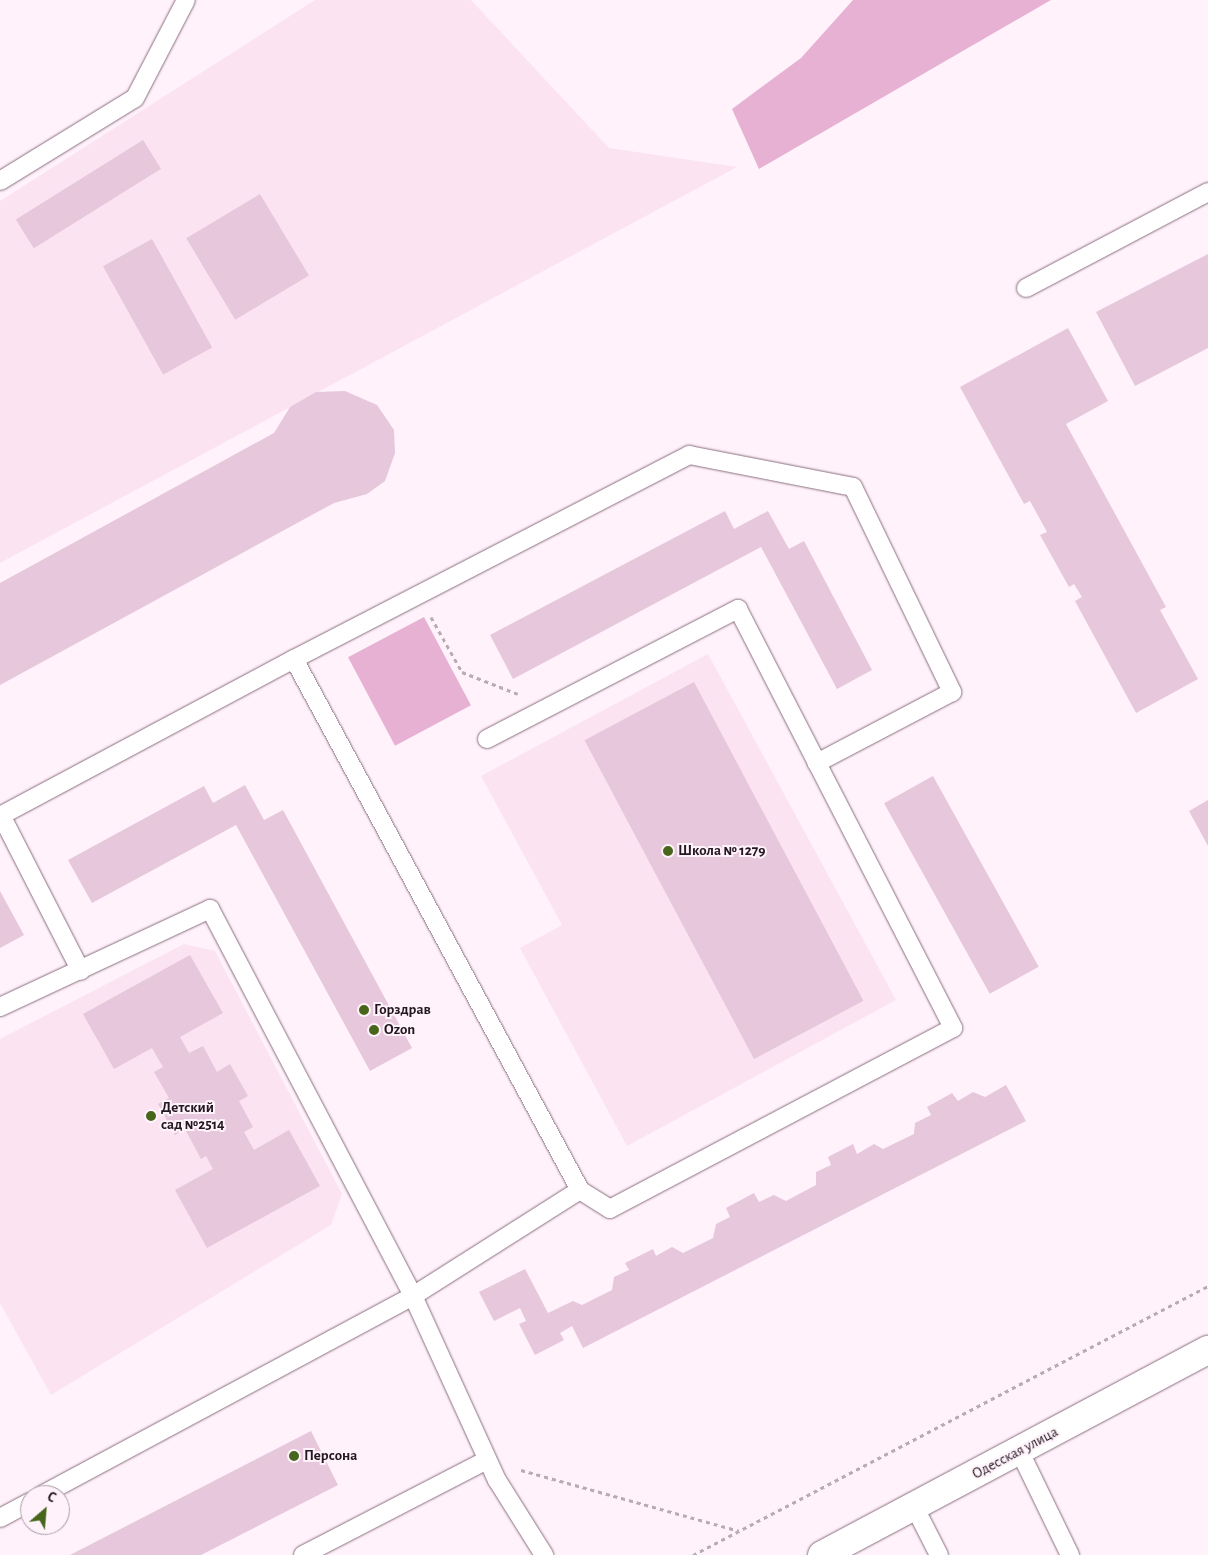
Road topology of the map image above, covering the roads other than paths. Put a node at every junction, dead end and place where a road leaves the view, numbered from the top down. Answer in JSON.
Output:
{"nodes":[{"id":1,"x":186,"y":0,"type":"edge"},
{"id":2,"x":0,"y":181,"type":"edge"},
{"id":3,"x":1208,"y":192,"type":"edge"},
{"id":4,"x":1026,"y":288,"type":"dead end"},
{"id":5,"x":294,"y":659,"type":"junction"},
{"id":6,"x":486,"y":739,"type":"dead end"},
{"id":7,"x":817,"y":763,"type":"junction"},
{"id":8,"x":1,"y":815,"type":"edge"},
{"id":9,"x":81,"y":971,"type":"junction"},
{"id":10,"x":0,"y":1007,"type":"edge"},
{"id":11,"x":580,"y":1190,"type":"junction"},
{"id":12,"x":413,"y":1296,"type":"junction"},
{"id":13,"x":1208,"y":1350,"type":"edge"},
{"id":14,"x":1019,"y":1450,"type":"junction"},
{"id":15,"x":487,"y":1460,"type":"junction"},
{"id":16,"x":61,"y":1485,"type":"edge"},
{"id":17,"x":914,"y":1506,"type":"junction"},
{"id":18,"x":20,"y":1507,"type":"edge"},
{"id":19,"x":0,"y":1518,"type":"edge"},
{"id":20,"x":303,"y":1555,"type":"edge"},
{"id":21,"x":544,"y":1555,"type":"edge"},
{"id":22,"x":822,"y":1555,"type":"edge"},
{"id":23,"x":939,"y":1555,"type":"edge"},
{"id":24,"x":1070,"y":1555,"type":"edge"}],
"edges":[{"from":1,"to":2,"type":"lane"},
{"from":3,"to":4,"type":"lane"},
{"from":5,"to":7,"type":"lane"},
{"from":5,"to":8,"type":"lane"},
{"from":5,"to":11,"type":"lane"},
{"from":6,"to":7,"type":"lane"},
{"from":7,"to":11,"type":"lane"},
{"from":8,"to":9,"type":"lane"},
{"from":9,"to":10,"type":"lane"},
{"from":9,"to":12,"type":"lane"},
{"from":11,"to":12,"type":"lane"},
{"from":12,"to":15,"type":"lane"},
{"from":12,"to":16,"type":"lane"},
{"from":13,"to":14,"type":"street","name":"Одесская улица"},
{"from":14,"to":17,"type":"street","name":"Одесская улица"},
{"from":14,"to":24,"type":"lane"},
{"from":15,"to":20,"type":"lane"},
{"from":15,"to":21,"type":"lane"},
{"from":17,"to":22,"type":"street","name":"Одесская улица"},
{"from":17,"to":23,"type":"lane"},
{"from":18,"to":19,"type":"lane"}]}
